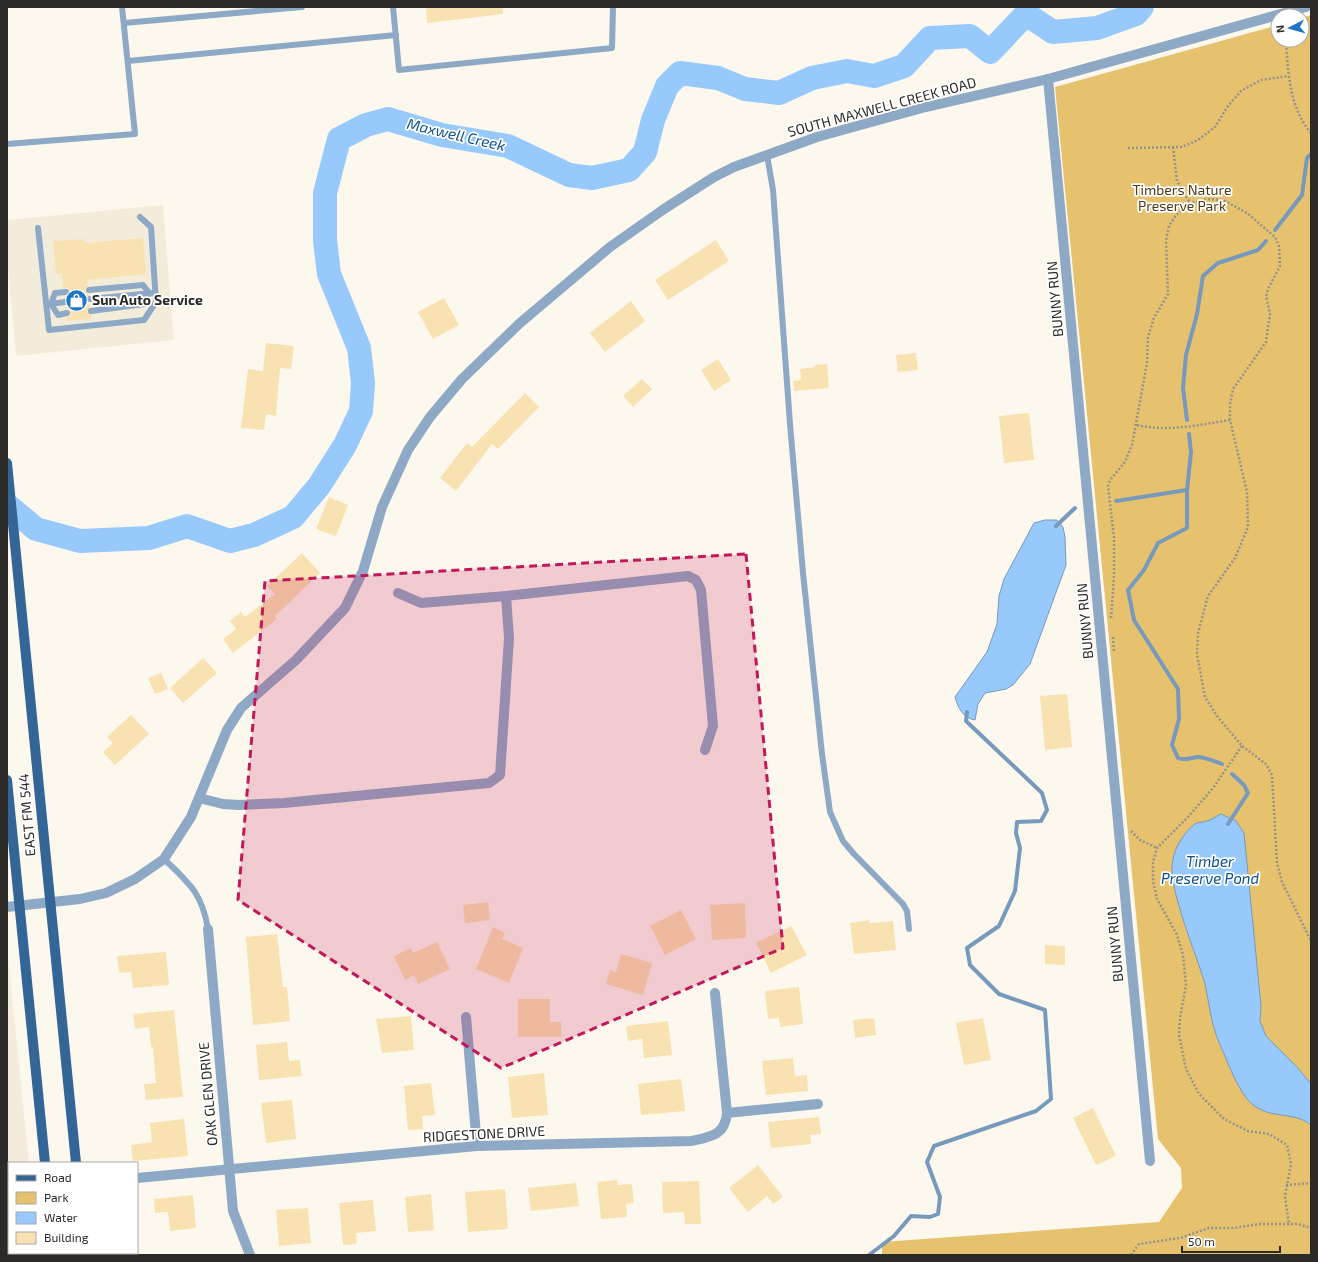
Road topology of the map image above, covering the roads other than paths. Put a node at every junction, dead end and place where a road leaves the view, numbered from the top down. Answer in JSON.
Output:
{"nodes":[{"id":1,"x":122,"y":7,"type":"edge"},
{"id":2,"x":302,"y":7,"type":"edge"},
{"id":3,"x":393,"y":7,"type":"edge"},
{"id":4,"x":613,"y":7,"type":"edge"},
{"id":5,"x":1306,"y":7,"type":"edge"},
{"id":6,"x":124,"y":23,"type":"junction"},
{"id":7,"x":396,"y":35,"type":"junction"},
{"id":8,"x":128,"y":61,"type":"junction"},
{"id":9,"x":1048,"y":79,"type":"junction"},
{"id":10,"x":7,"y":144,"type":"edge"},
{"id":11,"x":766,"y":155,"type":"junction"},
{"id":12,"x":140,"y":217,"type":"dead end"},
{"id":13,"x":38,"y":228,"type":"dead end"},
{"id":14,"x":89,"y":290,"type":"dead end"},
{"id":15,"x":66,"y":292,"type":"dead end"},
{"id":16,"x":152,"y":293,"type":"junction"},
{"id":17,"x":90,"y":299,"type":"dead end"},
{"id":18,"x":65,"y":302,"type":"dead end"},
{"id":19,"x":48,"y":304,"type":"junction"},
{"id":20,"x":91,"y":311,"type":"dead end"},
{"id":21,"x":67,"y":314,"type":"dead end"},
{"id":22,"x":7,"y":463,"type":"edge"},
{"id":23,"x":398,"y":593,"type":"dead end"},
{"id":24,"x":506,"y":596,"type":"junction"},
{"id":25,"x":705,"y":750,"type":"dead end"},
{"id":26,"x":7,"y":780,"type":"edge"},
{"id":27,"x":199,"y":798,"type":"junction"},
{"id":28,"x":164,"y":859,"type":"junction"},
{"id":29,"x":50,"y":902,"type":"junction"},
{"id":30,"x":20,"y":906,"type":"junction"},
{"id":31,"x":7,"y":907,"type":"edge"},
{"id":32,"x":208,"y":928,"type":"joint"},
{"id":33,"x":909,"y":928,"type":"dead end"},
{"id":34,"x":716,"y":993,"type":"dead end"},
{"id":35,"x":466,"y":1017,"type":"dead end"},
{"id":36,"x":818,"y":1104,"type":"dead end"},
{"id":37,"x":726,"y":1113,"type":"junction"},
{"id":38,"x":477,"y":1146,"type":"junction"},
{"id":39,"x":1150,"y":1160,"type":"dead end"},
{"id":40,"x":45,"y":1162,"type":"edge"},
{"id":41,"x":76,"y":1162,"type":"edge"},
{"id":42,"x":229,"y":1170,"type":"junction"},
{"id":43,"x":138,"y":1178,"type":"edge"},
{"id":44,"x":250,"y":1255,"type":"edge"}],
"edges":[{"from":1,"to":6,"type":"lane"},
{"from":2,"to":6,"type":"lane"},
{"from":3,"to":7,"type":"lane"},
{"from":4,"to":7,"type":"lane"},
{"from":5,"to":9,"type":"street","name":"SOUTH MAXWELL CREEK ROAD"},
{"from":6,"to":8,"type":"lane"},
{"from":7,"to":8,"type":"lane"},
{"from":8,"to":10,"type":"lane"},
{"from":9,"to":11,"type":"street","name":"SOUTH MAXWELL CREEK ROAD"},
{"from":9,"to":39,"type":"street","name":"BUNNY RUN"},
{"from":11,"to":27,"type":"street","name":"SOUTH MAXWELL CREEK ROAD"},
{"from":11,"to":33,"type":"lane"},
{"from":12,"to":16,"type":"lane"},
{"from":13,"to":19,"type":"lane"},
{"from":14,"to":16,"type":"lane"},
{"from":15,"to":19,"type":"lane"},
{"from":16,"to":17,"type":"lane"},
{"from":16,"to":19,"type":"lane"},
{"from":16,"to":20,"type":"lane"},
{"from":18,"to":19,"type":"lane"},
{"from":19,"to":21,"type":"lane"},
{"from":22,"to":29,"type":"main road","name":"EAST FM 544"},
{"from":23,"to":24,"type":"street"},
{"from":24,"to":25,"type":"street"},
{"from":24,"to":27,"type":"street"},
{"from":26,"to":30,"type":"main road","name":"EAST FM 544"},
{"from":27,"to":28,"type":"street","name":"SOUTH MAXWELL CREEK ROAD"},
{"from":28,"to":29,"type":"street","name":"SOUTH MAXWELL CREEK ROAD"},
{"from":28,"to":32,"type":"lane"},
{"from":29,"to":30,"type":"street","name":"SOUTH MAXWELL CREEK ROAD"},
{"from":29,"to":41,"type":"main road","name":"EAST FM 544"},
{"from":30,"to":31,"type":"street","name":"SOUTH MAXWELL CREEK ROAD"},
{"from":30,"to":40,"type":"main road","name":"EAST FM 544"},
{"from":32,"to":42,"type":"street","name":"OAK GLEN DRIVE"},
{"from":34,"to":37,"type":"street"},
{"from":35,"to":38,"type":"street"},
{"from":36,"to":37,"type":"street"},
{"from":37,"to":38,"type":"street","name":"RIDGESTONE DRIVE"},
{"from":38,"to":42,"type":"street","name":"RIDGESTONE DRIVE"},
{"from":42,"to":43,"type":"street","name":"RIDGESTONE DRIVE"},
{"from":42,"to":44,"type":"street","name":"OAK GLEN DRIVE"}]}
